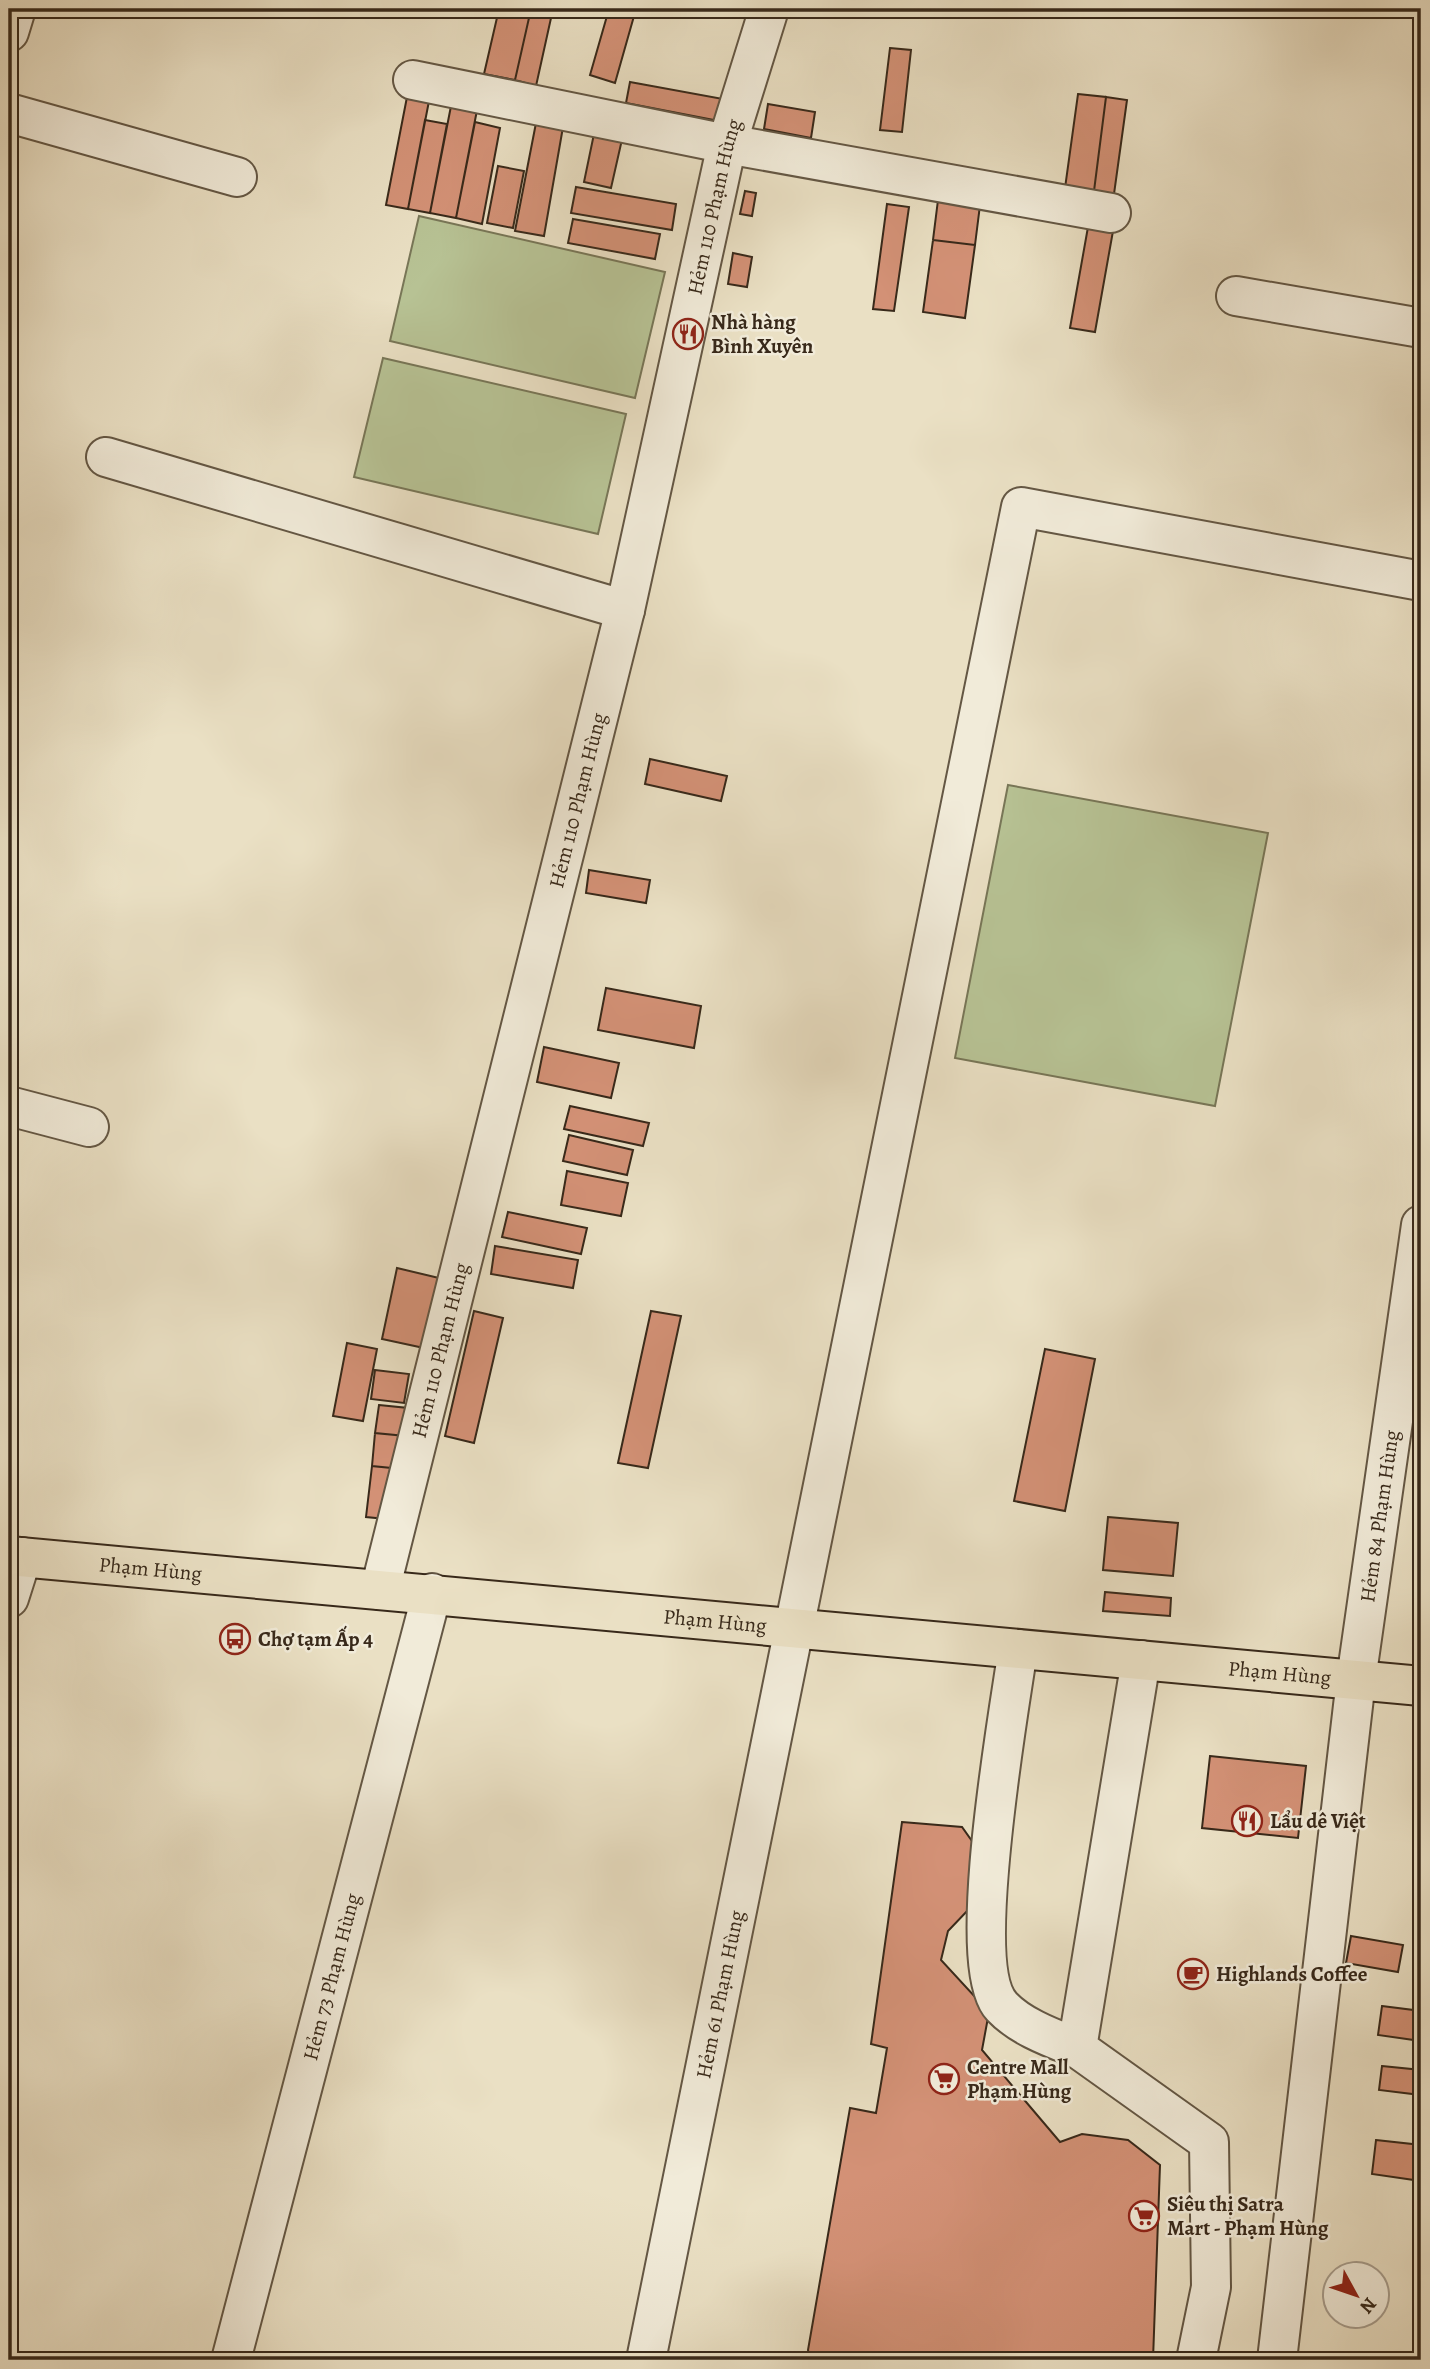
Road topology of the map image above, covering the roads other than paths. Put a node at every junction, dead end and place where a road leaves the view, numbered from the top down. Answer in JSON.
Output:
{"nodes":[{"id":1,"x":16,"y":9,"type":"edge"},
{"id":2,"x":769,"y":9,"type":"edge"},
{"id":3,"x":9,"y":32,"type":"edge"},
{"id":4,"x":412,"y":80,"type":"dead end"},
{"id":5,"x":9,"y":113,"type":"edge"},
{"id":6,"x":727,"y":144,"type":"junction"},
{"id":7,"x":237,"y":177,"type":"dead end"},
{"id":8,"x":1111,"y":213,"type":"dead end"},
{"id":9,"x":1236,"y":296,"type":"dead end"},
{"id":10,"x":1421,"y":328,"type":"edge"},
{"id":11,"x":106,"y":457,"type":"dead end"},
{"id":12,"x":1421,"y":581,"type":"edge"},
{"id":13,"x":625,"y":610,"type":"junction"},
{"id":14,"x":9,"y":1106,"type":"edge"},
{"id":15,"x":89,"y":1127,"type":"dead end"},
{"id":16,"x":1421,"y":1225,"type":"edge"},
{"id":17,"x":16,"y":1557,"type":"edge"},
{"id":18,"x":380,"y":1590,"type":"junction"},
{"id":19,"x":432,"y":1593,"type":"junction"},
{"id":20,"x":9,"y":1598,"type":"edge"},
{"id":21,"x":792,"y":1628,"type":"junction"},
{"id":22,"x":1017,"y":1649,"type":"junction"},
{"id":23,"x":1141,"y":1660,"type":"junction"},
{"id":24,"x":1356,"y":1680,"type":"junction"},
{"id":25,"x":1421,"y":1686,"type":"edge"},
{"id":26,"x":1077,"y":2048,"type":"junction"},
{"id":27,"x":231,"y":2360,"type":"edge"},
{"id":28,"x":646,"y":2360,"type":"edge"},
{"id":29,"x":1196,"y":2360,"type":"edge"},
{"id":30,"x":1278,"y":2360,"type":"edge"}],
"edges":[{"from":1,"to":3,"type":"street"},
{"from":2,"to":6,"type":"street","name":"Hẻm 110 Phạm Hùng"},
{"from":4,"to":6,"type":"street"},
{"from":5,"to":7,"type":"street"},
{"from":6,"to":8,"type":"street"},
{"from":6,"to":13,"type":"street","name":"Hẻm 110 Phạm Hùng"},
{"from":9,"to":10,"type":"street"},
{"from":11,"to":13,"type":"street"},
{"from":12,"to":21,"type":"street","name":"Hẻm 61 Phạm Hùng"},
{"from":13,"to":18,"type":"street","name":"Hẻm 110 Phạm Hùng"},
{"from":14,"to":15,"type":"street"},
{"from":16,"to":24,"type":"street","name":"Hẻm 84 Phạm Hùng"},
{"from":17,"to":18,"type":"main road","name":"Phạm Hùng"},
{"from":17,"to":20,"type":"street"},
{"from":18,"to":19,"type":"main road","name":"Phạm Hùng"},
{"from":19,"to":21,"type":"main road","name":"Phạm Hùng"},
{"from":19,"to":27,"type":"street","name":"Hẻm 73 Phạm Hùng"},
{"from":21,"to":22,"type":"main road","name":"Phạm Hùng"},
{"from":21,"to":28,"type":"street","name":"Hẻm 61 Phạm Hùng"},
{"from":22,"to":23,"type":"main road","name":"Phạm Hùng"},
{"from":22,"to":26,"type":"street"},
{"from":23,"to":24,"type":"main road","name":"Phạm Hùng"},
{"from":23,"to":26,"type":"street"},
{"from":24,"to":25,"type":"main road","name":"Phạm Hùng"},
{"from":24,"to":30,"type":"street","name":"Hẻm 84 Phạm Hùng"},
{"from":26,"to":29,"type":"street"}]}
